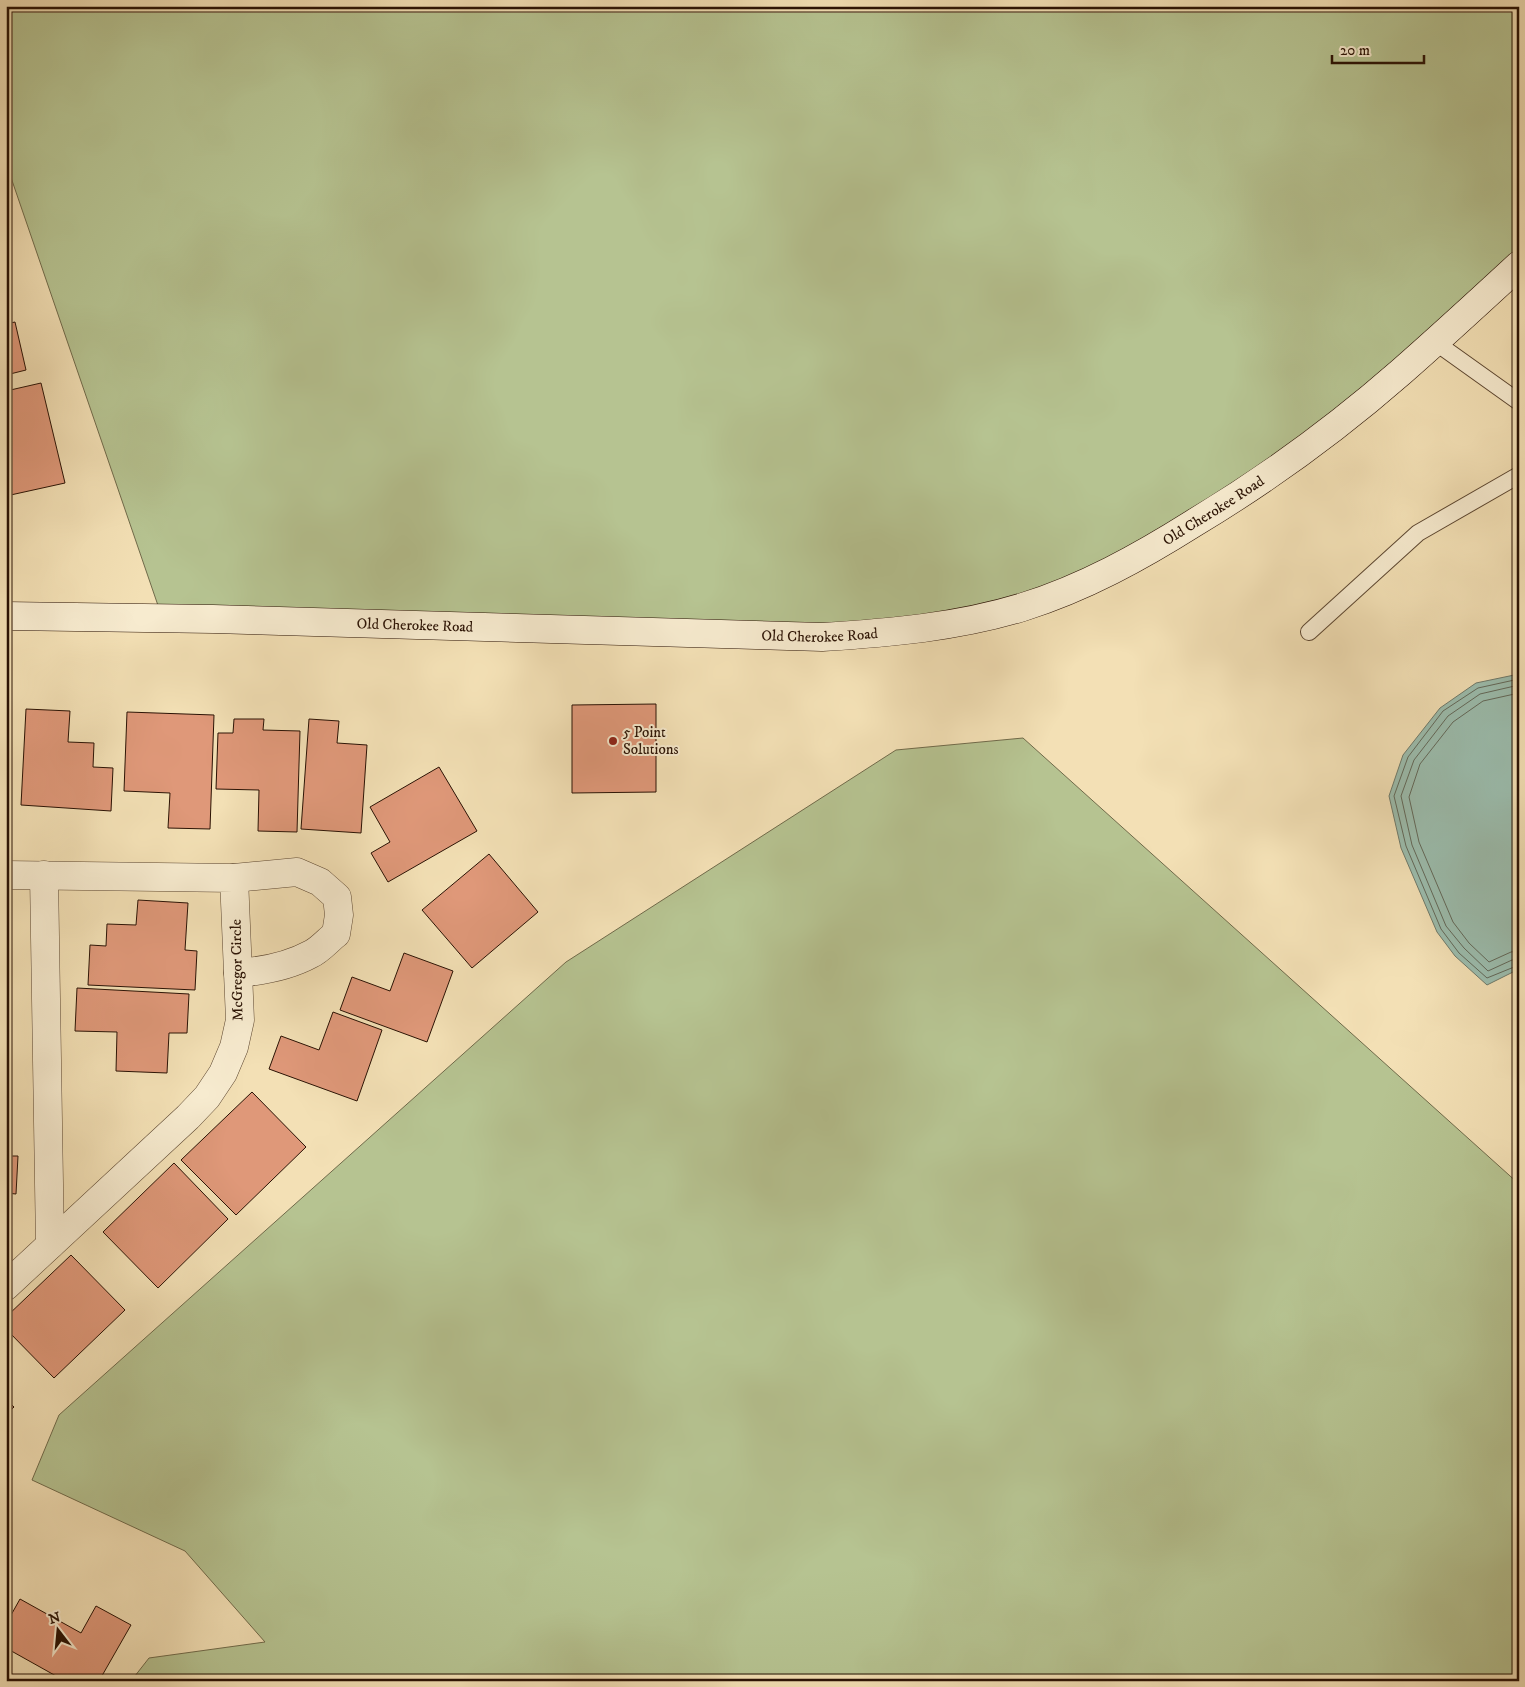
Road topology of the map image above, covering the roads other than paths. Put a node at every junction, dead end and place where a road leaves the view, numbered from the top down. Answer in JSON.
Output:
{"nodes":[{"id":1,"x":1519,"y":265,"type":"edge"},
{"id":2,"x":1434,"y":342,"type":"junction"},
{"id":3,"x":1519,"y":402,"type":"edge"},
{"id":4,"x":1519,"y":475,"type":"edge"},
{"id":5,"x":6,"y":616,"type":"edge"},
{"id":6,"x":1310,"y":632,"type":"dead end"},
{"id":7,"x":6,"y":874,"type":"edge"},
{"id":8,"x":44,"y":875,"type":"junction"},
{"id":9,"x":234,"y":878,"type":"junction"},
{"id":10,"x":238,"y":973,"type":"junction"},
{"id":11,"x":50,"y":1245,"type":"junction"},
{"id":12,"x":6,"y":1286,"type":"edge"}],
"edges":[{"from":1,"to":2,"type":"street","name":"Old Cherokee Road"},
{"from":2,"to":3,"type":"lane"},
{"from":2,"to":5,"type":"street","name":"Old Cherokee Road"},
{"from":4,"to":6,"type":"lane"},
{"from":7,"to":8,"type":"street"},
{"from":8,"to":9,"type":"street"},
{"from":8,"to":11,"type":"street"},
{"from":9,"to":10,"type":"street","name":"McGregor Circle"},
{"from":9,"to":10,"type":"street"},
{"from":10,"to":11,"type":"street","name":"McGregor Circle"},
{"from":11,"to":12,"type":"street","name":"McGregor Circle"}]}
